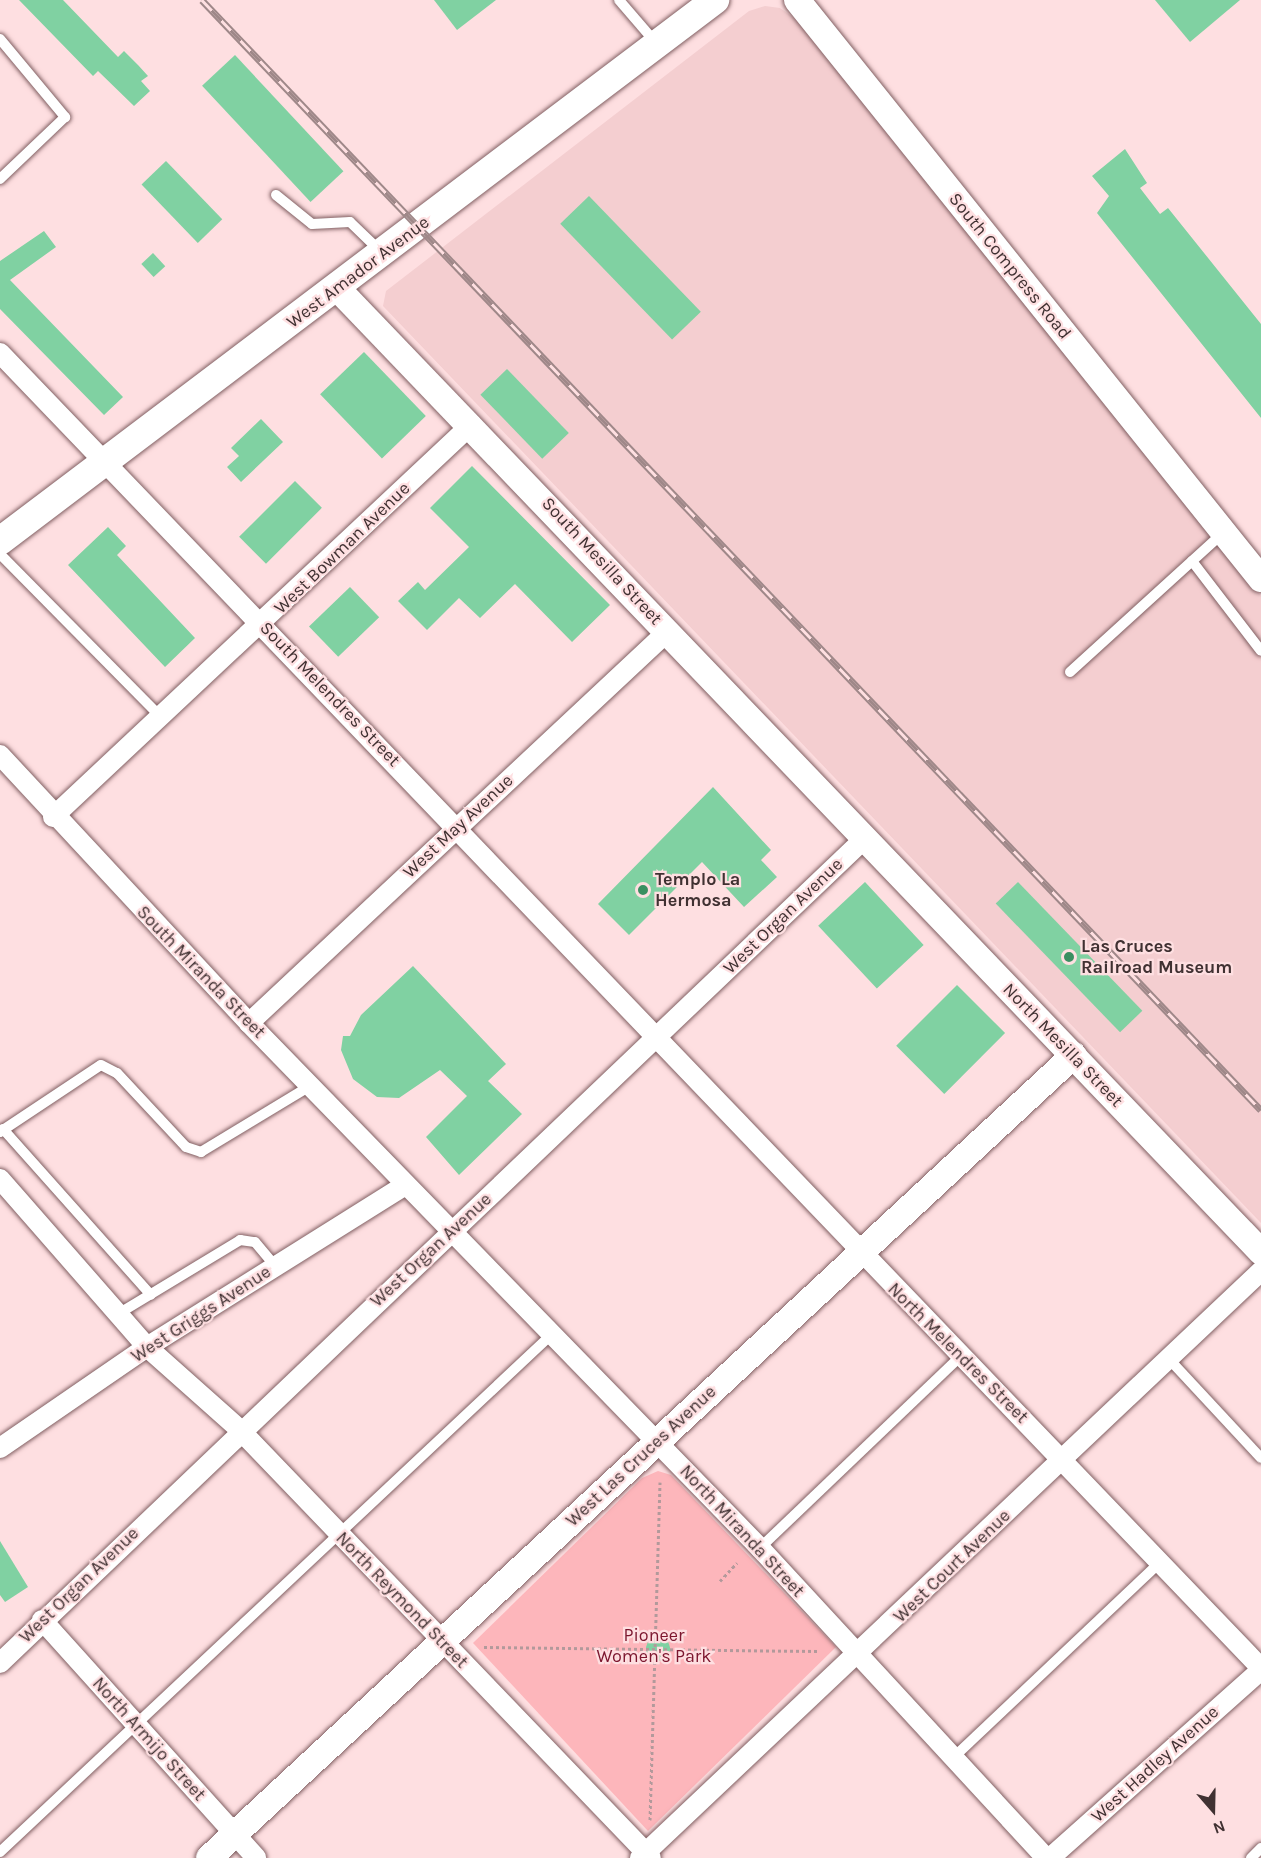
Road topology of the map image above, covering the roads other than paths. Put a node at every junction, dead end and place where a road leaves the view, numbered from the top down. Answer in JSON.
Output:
{"nodes":[{"id":1,"x":619,"y":0,"type":"edge"},
{"id":2,"x":715,"y":0,"type":"edge"},
{"id":3,"x":797,"y":0,"type":"edge"},
{"id":4,"x":0,"y":39,"type":"edge"},
{"id":5,"x":657,"y":44,"type":"junction"},
{"id":6,"x":0,"y":178,"type":"edge"},
{"id":7,"x":276,"y":195,"type":"dead end"},
{"id":8,"x":382,"y":254,"type":"junction"},
{"id":9,"x":337,"y":288,"type":"junction"},
{"id":10,"x":0,"y":353,"type":"edge"},
{"id":11,"x":472,"y":424,"type":"junction"},
{"id":12,"x":105,"y":463,"type":"junction"},
{"id":13,"x":1223,"y":532,"type":"junction"},
{"id":14,"x":0,"y":541,"type":"edge"},
{"id":15,"x":0,"y":554,"type":"edge"},
{"id":16,"x":1192,"y":561,"type":"junction"},
{"id":17,"x":1261,"y":579,"type":"edge"},
{"id":18,"x":262,"y":624,"type":"junction"},
{"id":19,"x":668,"y":631,"type":"junction"},
{"id":20,"x":1261,"y":651,"type":"edge"},
{"id":21,"x":1070,"y":672,"type":"dead end"},
{"id":22,"x":162,"y":717,"type":"junction"},
{"id":23,"x":0,"y":755,"type":"edge"},
{"id":24,"x":53,"y":817,"type":"junction"},
{"id":25,"x":457,"y":826,"type":"junction"},
{"id":26,"x":864,"y":839,"type":"junction"},
{"id":27,"x":249,"y":1023,"type":"junction"},
{"id":28,"x":656,"y":1037,"type":"junction"},
{"id":29,"x":1074,"y":1055,"type":"junction"},
{"id":30,"x":310,"y":1086,"type":"junction"},
{"id":31,"x":1,"y":1130,"type":"edge"},
{"id":32,"x":0,"y":1179,"type":"edge"},
{"id":33,"x":405,"y":1185,"type":"junction"},
{"id":34,"x":454,"y":1228,"type":"junction"},
{"id":35,"x":857,"y":1251,"type":"junction"},
{"id":36,"x":1261,"y":1252,"type":"edge"},
{"id":37,"x":276,"y":1266,"type":"junction"},
{"id":38,"x":1261,"y":1271,"type":"edge"},
{"id":39,"x":151,"y":1295,"type":"junction"},
{"id":40,"x":118,"y":1314,"type":"junction"},
{"id":41,"x":554,"y":1333,"type":"junction"},
{"id":42,"x":147,"y":1347,"type":"junction"},
{"id":43,"x":961,"y":1356,"type":"junction"},
{"id":44,"x":1169,"y":1359,"type":"junction"},
{"id":45,"x":240,"y":1430,"type":"junction"},
{"id":46,"x":656,"y":1440,"type":"junction"},
{"id":47,"x":0,"y":1448,"type":"edge"},
{"id":48,"x":1261,"y":1458,"type":"edge"},
{"id":49,"x":1064,"y":1460,"type":"junction"},
{"id":50,"x":341,"y":1536,"type":"junction"},
{"id":51,"x":760,"y":1548,"type":"junction"},
{"id":52,"x":1160,"y":1562,"type":"junction"},
{"id":53,"x":42,"y":1620,"type":"junction"},
{"id":54,"x":443,"y":1643,"type":"junction"},
{"id":55,"x":858,"y":1656,"type":"junction"},
{"id":56,"x":0,"y":1663,"type":"edge"},
{"id":57,"x":1261,"y":1669,"type":"edge"},
{"id":58,"x":137,"y":1726,"type":"junction"},
{"id":59,"x":953,"y":1758,"type":"junction"},
{"id":60,"x":233,"y":1834,"type":"junction"},
{"id":61,"x":1261,"y":1848,"type":"edge"},
{"id":62,"x":0,"y":1852,"type":"edge"},
{"id":63,"x":645,"y":1856,"type":"edge"},
{"id":64,"x":209,"y":1858,"type":"edge"},
{"id":65,"x":256,"y":1858,"type":"edge"},
{"id":66,"x":1048,"y":1858,"type":"edge"},
{"id":67,"x":1251,"y":1858,"type":"edge"}],
"edges":[{"from":1,"to":5,"type":"lane"},
{"from":2,"to":5,"type":"main road","name":"West Amador Avenue"},
{"from":3,"to":13,"type":"street","name":"South Compress Road"},
{"from":4,"to":6,"type":"lane"},
{"from":5,"to":8,"type":"main road","name":"West Amador Avenue"},
{"from":7,"to":8,"type":"lane"},
{"from":8,"to":9,"type":"main road","name":"West Amador Avenue"},
{"from":9,"to":11,"type":"street","name":"South Mesilla Street"},
{"from":9,"to":12,"type":"main road","name":"West Amador Avenue"},
{"from":10,"to":12,"type":"street","name":"South Melendres Street"},
{"from":11,"to":18,"type":"street","name":"West Bowman Avenue"},
{"from":11,"to":19,"type":"street","name":"South Mesilla Street"},
{"from":12,"to":14,"type":"main road","name":"West Amador Avenue"},
{"from":12,"to":18,"type":"street","name":"South Melendres Street"},
{"from":13,"to":16,"type":"lane"},
{"from":13,"to":17,"type":"street","name":"South Compress Road"},
{"from":15,"to":22,"type":"lane"},
{"from":16,"to":20,"type":"lane"},
{"from":16,"to":21,"type":"lane"},
{"from":18,"to":22,"type":"street","name":"West Bowman Avenue"},
{"from":18,"to":25,"type":"street","name":"South Melendres Street"},
{"from":19,"to":25,"type":"street","name":"West May Avenue"},
{"from":19,"to":26,"type":"street","name":"South Mesilla Street"},
{"from":22,"to":24,"type":"street","name":"West Bowman Avenue"},
{"from":23,"to":24,"type":"street","name":"South Miranda Street"},
{"from":24,"to":27,"type":"street","name":"South Miranda Street"},
{"from":25,"to":27,"type":"street","name":"West May Avenue"},
{"from":25,"to":28,"type":"street","name":"South Melendres Street"},
{"from":26,"to":28,"type":"street","name":"West Organ Avenue"},
{"from":26,"to":29,"type":"street","name":"North Mesilla Street"},
{"from":27,"to":30,"type":"street","name":"South Miranda Street"},
{"from":28,"to":34,"type":"street","name":"West Organ Avenue"},
{"from":28,"to":35,"type":"street","name":"North Melendres Street"},
{"from":29,"to":35,"type":"street","name":"West Las Cruces Avenue"},
{"from":29,"to":36,"type":"street","name":"North Mesilla Street"},
{"from":30,"to":31,"type":"lane"},
{"from":30,"to":33,"type":"street","name":"South Miranda Street"},
{"from":31,"to":39,"type":"lane"},
{"from":32,"to":40,"type":"street","name":"North Reymond Street"},
{"from":33,"to":34,"type":"street","name":"North Miranda Street"},
{"from":33,"to":37,"type":"street","name":"West Griggs Avenue"},
{"from":34,"to":41,"type":"street","name":"North Miranda Street"},
{"from":34,"to":45,"type":"street","name":"West Organ Avenue"},
{"from":35,"to":43,"type":"street","name":"North Melendres Street"},
{"from":35,"to":46,"type":"street","name":"West Las Cruces Avenue"},
{"from":37,"to":39,"type":"lane"},
{"from":37,"to":42,"type":"street","name":"West Griggs Avenue"},
{"from":38,"to":44,"type":"street","name":"West Court Avenue"},
{"from":39,"to":40,"type":"lane"},
{"from":40,"to":42,"type":"street","name":"North Reymond Street"},
{"from":41,"to":46,"type":"street","name":"North Miranda Street"},
{"from":41,"to":50,"type":"lane"},
{"from":42,"to":45,"type":"street","name":"North Reymond Street"},
{"from":42,"to":47,"type":"street","name":"West Griggs Avenue"},
{"from":43,"to":49,"type":"street","name":"North Melendres Street"},
{"from":43,"to":51,"type":"lane"},
{"from":44,"to":48,"type":"lane"},
{"from":44,"to":49,"type":"street","name":"West Court Avenue"},
{"from":45,"to":50,"type":"street","name":"North Reymond Street"},
{"from":45,"to":53,"type":"street","name":"West Organ Avenue"},
{"from":46,"to":51,"type":"street","name":"North Miranda Street"},
{"from":46,"to":54,"type":"street","name":"West Las Cruces Avenue"},
{"from":49,"to":52,"type":"street","name":"North Melendres Street"},
{"from":49,"to":55,"type":"street","name":"West Court Avenue"},
{"from":50,"to":54,"type":"street","name":"North Reymond Street"},
{"from":50,"to":58,"type":"lane"},
{"from":51,"to":55,"type":"street","name":"North Miranda Street"},
{"from":52,"to":57,"type":"street","name":"North Melendres Street"},
{"from":52,"to":59,"type":"lane"},
{"from":53,"to":56,"type":"street","name":"West Organ Avenue"},
{"from":53,"to":58,"type":"street","name":"North Armijo Street"},
{"from":54,"to":60,"type":"street","name":"West Las Cruces Avenue"},
{"from":54,"to":63,"type":"street","name":"North Reymond Street"},
{"from":55,"to":59,"type":"street","name":"North Miranda Street"},
{"from":55,"to":63,"type":"street","name":"West Court Avenue"},
{"from":57,"to":66,"type":"street","name":"West Hadley Avenue"},
{"from":58,"to":60,"type":"street","name":"North Armijo Street"},
{"from":58,"to":62,"type":"lane"},
{"from":59,"to":66,"type":"street","name":"North Miranda Street"},
{"from":60,"to":64,"type":"street","name":"West Las Cruces Avenue"},
{"from":60,"to":65,"type":"street","name":"North Armijo Street"},
{"from":61,"to":67,"type":"lane"}]}
